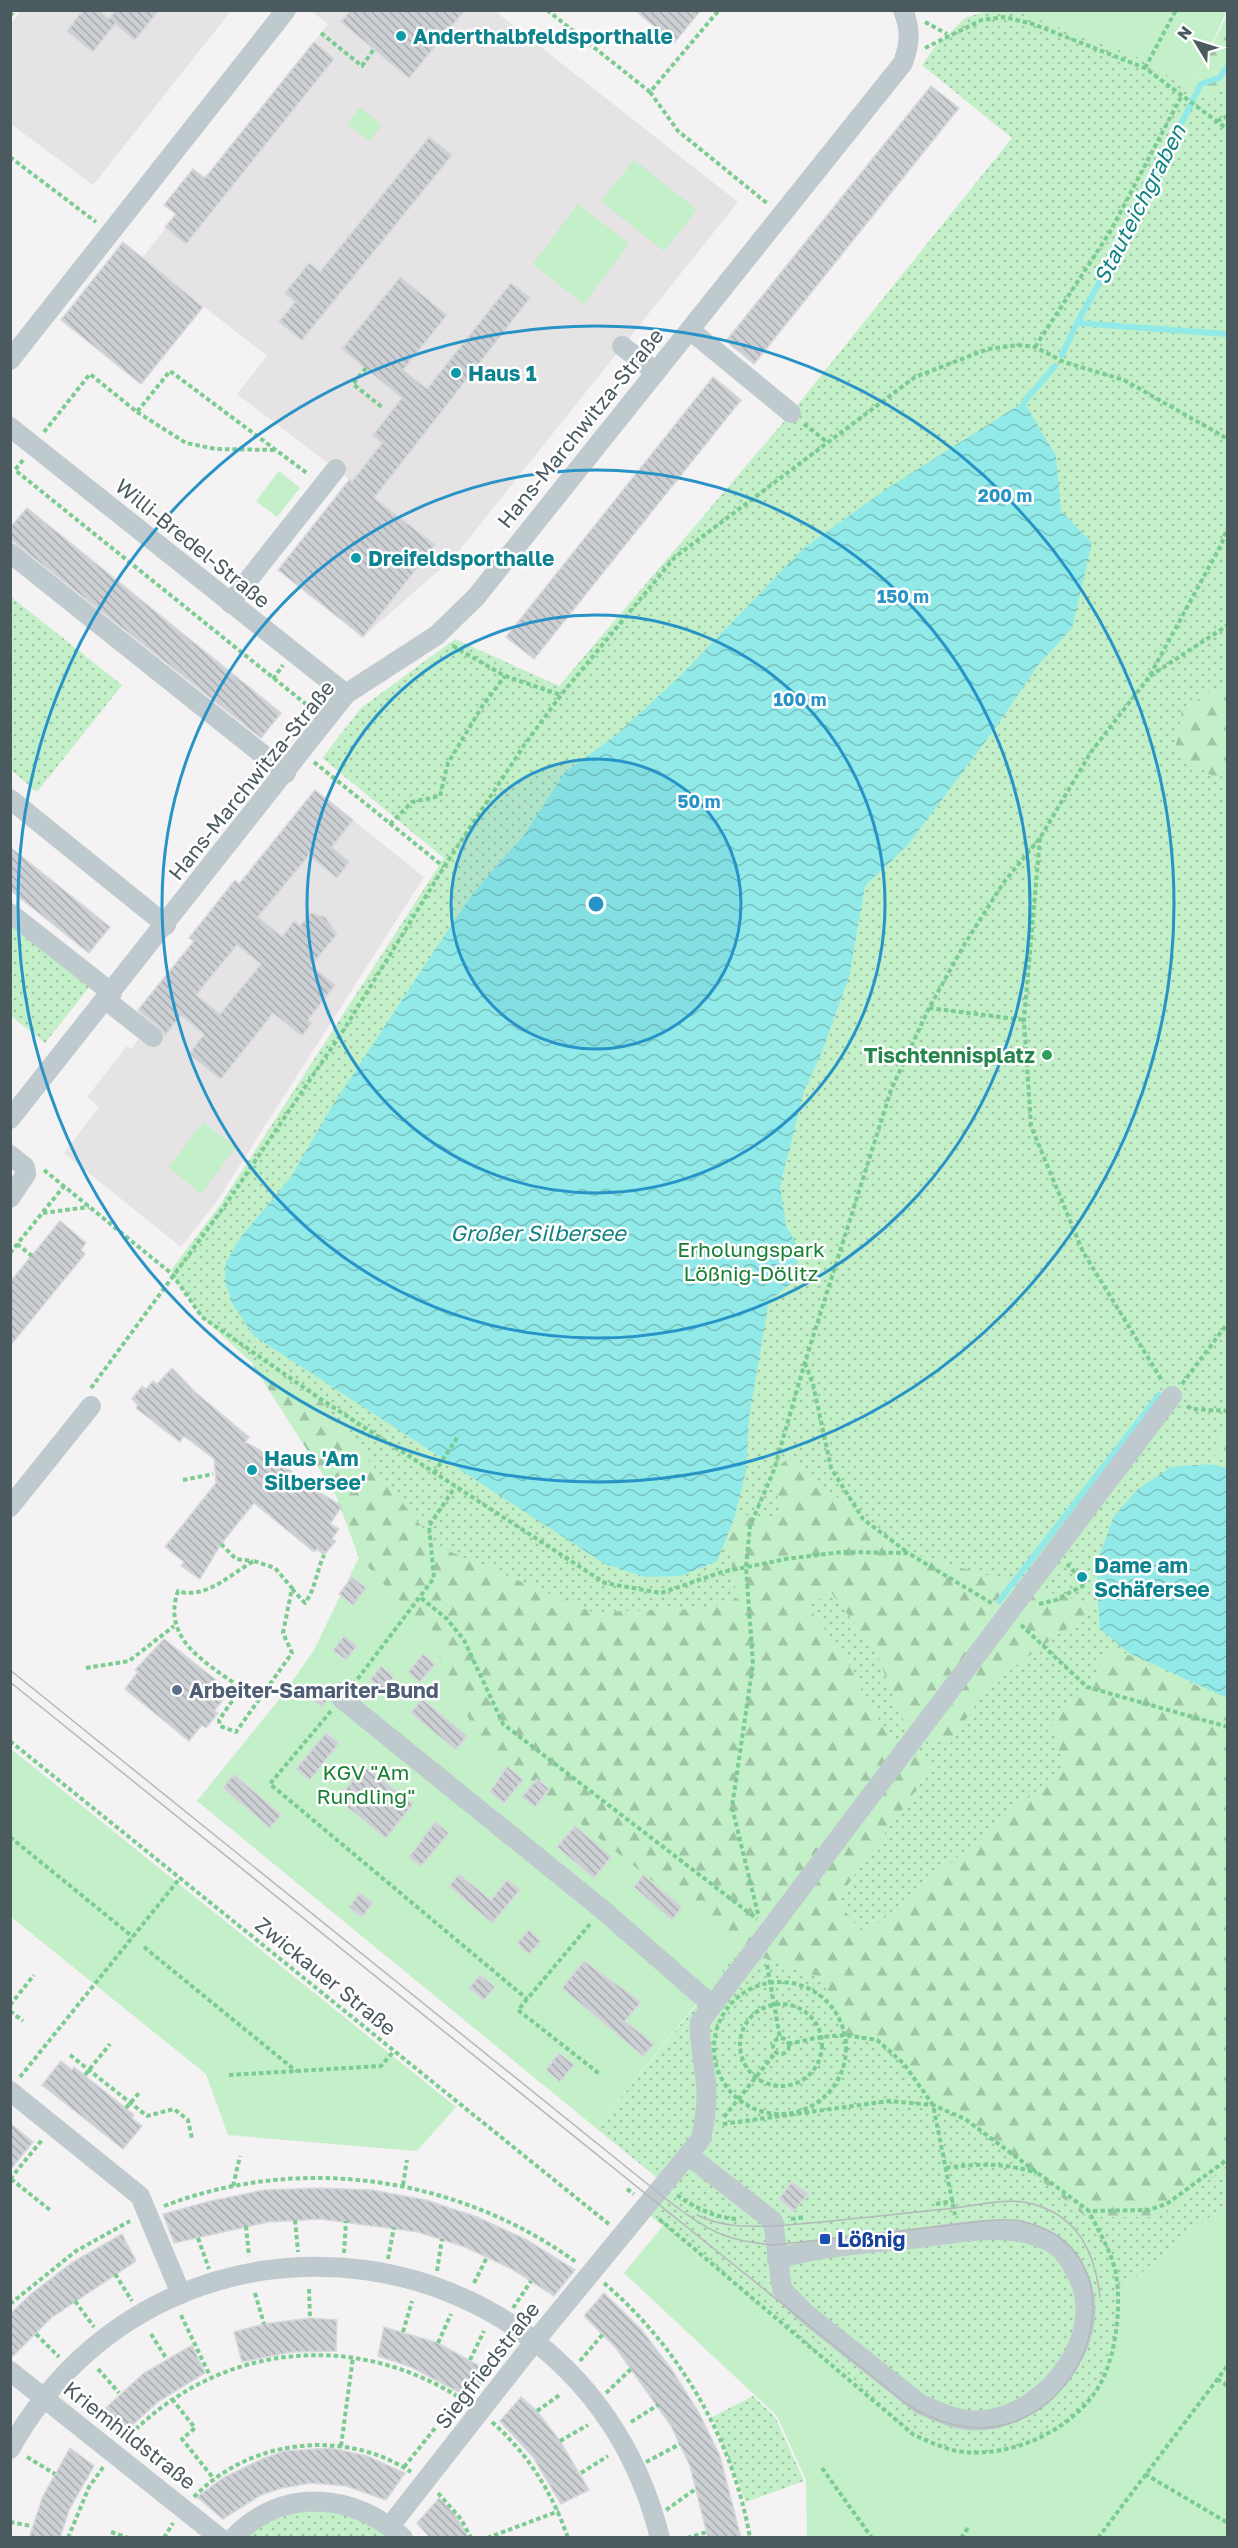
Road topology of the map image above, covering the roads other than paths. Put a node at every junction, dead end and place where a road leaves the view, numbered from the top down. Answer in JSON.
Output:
{"nodes":[{"id":1,"x":286,"y":10,"type":"edge"},
{"id":2,"x":903,"y":11,"type":"edge"},
{"id":3,"x":690,"y":330,"type":"junction"},
{"id":4,"x":622,"y":346,"type":"dead end"},
{"id":5,"x":10,"y":360,"type":"edge"},
{"id":6,"x":656,"y":372,"type":"junction"},
{"id":7,"x":790,"y":413,"type":"road end"},
{"id":8,"x":10,"y":427,"type":"edge"},
{"id":9,"x":336,"y":469,"type":"dead end"},
{"id":10,"x":10,"y":553,"type":"edge"},
{"id":11,"x":230,"y":603,"type":"junction"},
{"id":12,"x":346,"y":694,"type":"junction"},
{"id":13,"x":285,"y":773,"type":"junction"},
{"id":14,"x":10,"y":800,"type":"edge"},
{"id":15,"x":10,"y":913,"type":"edge"},
{"id":16,"x":166,"y":925,"type":"junction"},
{"id":17,"x":109,"y":997,"type":"junction"},
{"id":18,"x":153,"y":1037,"type":"dead end"},
{"id":19,"x":10,"y":1119,"type":"edge"},
{"id":20,"x":10,"y":1155,"type":"edge"},
{"id":21,"x":10,"y":1198,"type":"edge"},
{"id":22,"x":1172,"y":1396,"type":"road end"},
{"id":23,"x":91,"y":1406,"type":"road end"},
{"id":24,"x":10,"y":1508,"type":"edge"},
{"id":25,"x":342,"y":1699,"type":"dead end"},
{"id":26,"x":712,"y":2005,"type":"junction"},
{"id":27,"x":14,"y":2086,"type":"edge"},
{"id":28,"x":688,"y":2156,"type":"junction"},
{"id":29,"x":777,"y":2259,"type":"junction"},
{"id":30,"x":177,"y":2296,"type":"junction"},
{"id":31,"x":535,"y":2341,"type":"junction"},
{"id":32,"x":10,"y":2371,"type":"edge"},
{"id":33,"x":44,"y":2398,"type":"junction"},
{"id":34,"x":11,"y":2448,"type":"edge"},
{"id":35,"x":657,"y":2528,"type":"edge"},
{"id":36,"x":396,"y":2532,"type":"edge"},
{"id":37,"x":220,"y":2538,"type":"edge"},
{"id":38,"x":233,"y":2538,"type":"edge"}],
"edges":[{"from":1,"to":5,"type":"street"},
{"from":2,"to":3,"type":"street","name":"Hans-Marchwitza-Straße"},
{"from":3,"to":6,"type":"street","name":"Hans-Marchwitza-Straße"},
{"from":3,"to":7,"type":"street"},
{"from":4,"to":6,"type":"street"},
{"from":6,"to":12,"type":"street","name":"Hans-Marchwitza-Straße"},
{"from":8,"to":11,"type":"street","name":"Willi-Bredel-Straße"},
{"from":9,"to":11,"type":"street"},
{"from":10,"to":13,"type":"street"},
{"from":11,"to":12,"type":"street","name":"Willi-Bredel-Straße"},
{"from":12,"to":13,"type":"street","name":"Hans-Marchwitza-Straße"},
{"from":13,"to":16,"type":"street","name":"Hans-Marchwitza-Straße"},
{"from":14,"to":16,"type":"street"},
{"from":15,"to":17,"type":"street"},
{"from":16,"to":17,"type":"street","name":"Hans-Marchwitza-Straße"},
{"from":17,"to":18,"type":"street"},
{"from":17,"to":19,"type":"street","name":"Hans-Marchwitza-Straße"},
{"from":20,"to":21,"type":"street"},
{"from":22,"to":26,"type":"street","name":"Siegfriedstraße"},
{"from":23,"to":24,"type":"street"},
{"from":25,"to":26,"type":"street"},
{"from":26,"to":28,"type":"street","name":"Siegfriedstraße"},
{"from":27,"to":30,"type":"street"},
{"from":28,"to":29,"type":"street"},
{"from":28,"to":31,"type":"street","name":"Siegfriedstraße"},
{"from":29,"to":29,"type":"street"},
{"from":30,"to":31,"type":"street"},
{"from":30,"to":33,"type":"street"},
{"from":31,"to":35,"type":"street"},
{"from":31,"to":36,"type":"street","name":"Siegfriedstraße"},
{"from":32,"to":33,"type":"street","name":"Kriemhildstraße"},
{"from":33,"to":34,"type":"street"},
{"from":33,"to":37,"type":"street","name":"Kriemhildstraße"},
{"from":36,"to":38,"type":"street"}]}
